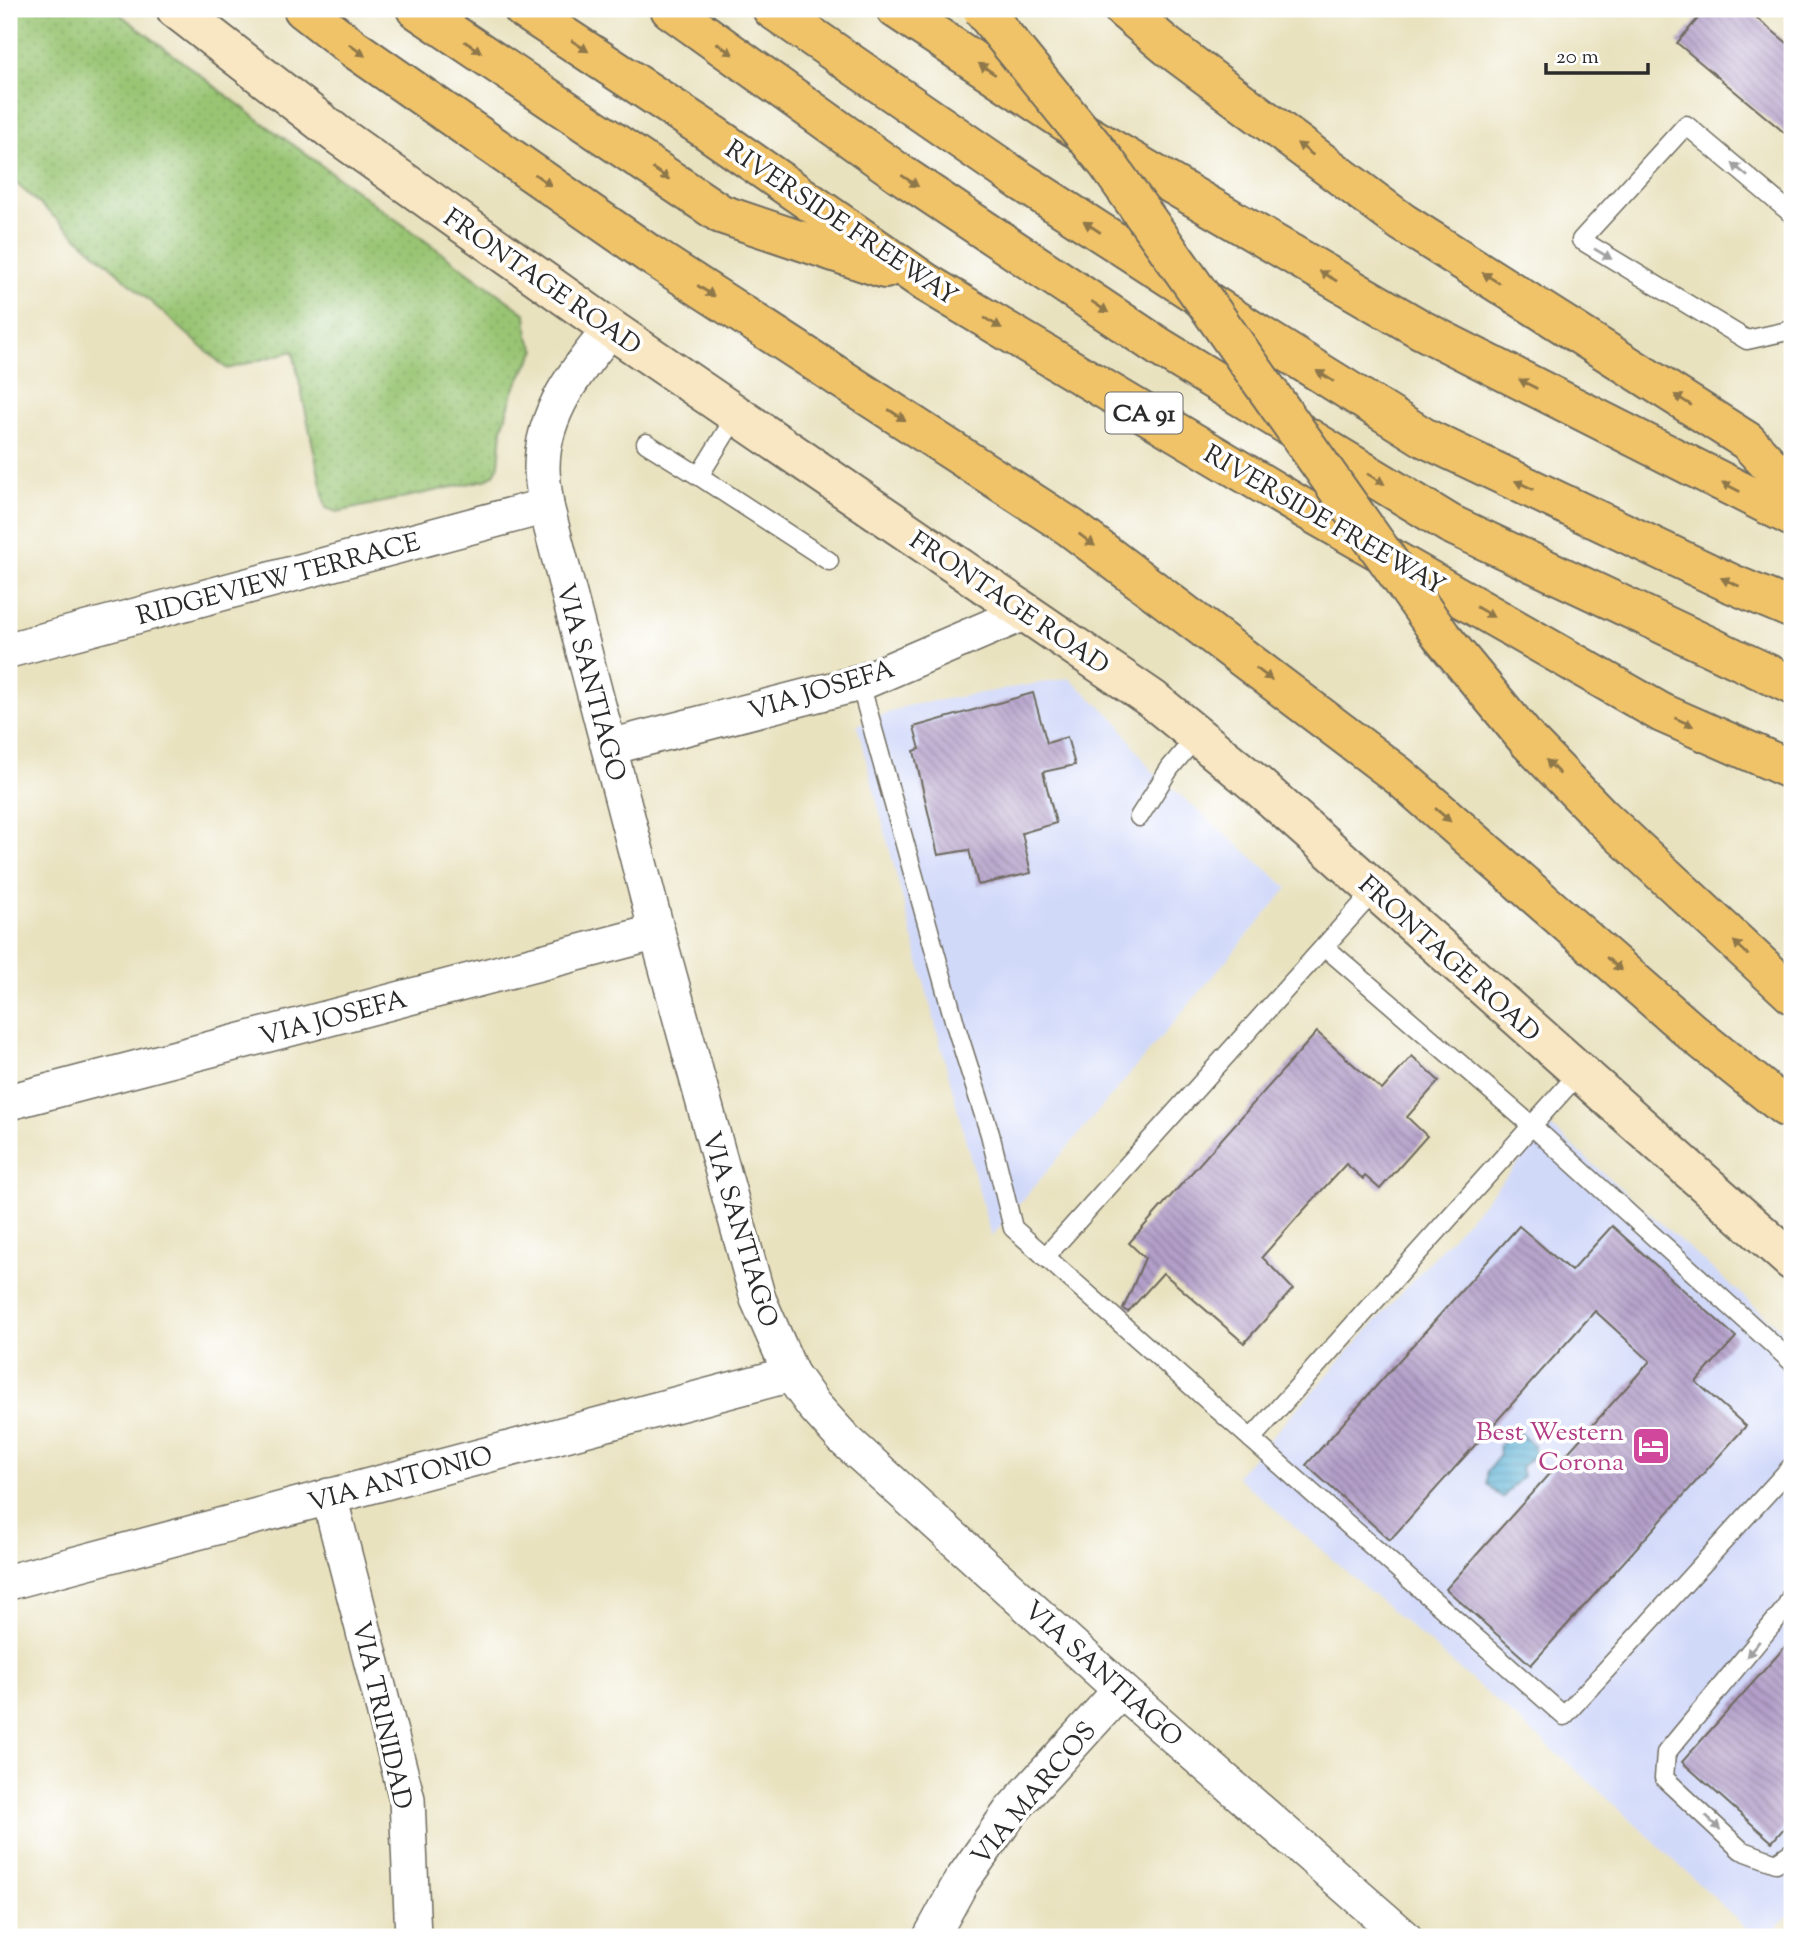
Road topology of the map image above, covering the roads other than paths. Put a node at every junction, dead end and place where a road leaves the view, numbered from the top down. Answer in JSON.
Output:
{"nodes":[{"id":1,"x":177,"y":9,"type":"edge"},
{"id":2,"x":303,"y":9,"type":"edge"},
{"id":3,"x":416,"y":9,"type":"edge"},
{"id":4,"x":523,"y":9,"type":"edge"},
{"id":5,"x":670,"y":9,"type":"edge"},
{"id":6,"x":772,"y":9,"type":"edge"},
{"id":7,"x":897,"y":9,"type":"edge"},
{"id":8,"x":982,"y":9,"type":"edge"},
{"id":9,"x":1123,"y":9,"type":"edge"},
{"id":10,"x":1792,"y":214,"type":"edge"},
{"id":11,"x":925,"y":282,"type":"junction"},
{"id":12,"x":611,"y":329,"type":"junction"},
{"id":13,"x":1792,"y":330,"type":"edge"},
{"id":14,"x":736,"y":416,"type":"junction"},
{"id":15,"x":646,"y":443,"type":"dead end"},
{"id":16,"x":699,"y":476,"type":"junction"},
{"id":17,"x":1792,"y":489,"type":"edge"},
{"id":18,"x":547,"y":506,"type":"junction"},
{"id":19,"x":1792,"y":517,"type":"edge"},
{"id":20,"x":829,"y":561,"type":"dead end"},
{"id":21,"x":1792,"y":609,"type":"edge"},
{"id":22,"x":1026,"y":612,"type":"junction"},
{"id":23,"x":9,"y":650,"type":"edge"},
{"id":24,"x":860,"y":683,"type":"junction"},
{"id":25,"x":1792,"y":685,"type":"edge"},
{"id":26,"x":1197,"y":736,"type":"junction"},
{"id":27,"x":610,"y":747,"type":"junction"},
{"id":28,"x":1792,"y":770,"type":"edge"},
{"id":29,"x":1139,"y":817,"type":"dead end"},
{"id":30,"x":1374,"y":891,"type":"junction"},
{"id":31,"x":657,"y":932,"type":"junction"},
{"id":32,"x":1325,"y":947,"type":"junction"},
{"id":33,"x":1792,"y":994,"type":"edge"},
{"id":34,"x":1579,"y":1073,"type":"junction"},
{"id":35,"x":9,"y":1102,"type":"edge"},
{"id":36,"x":1785,"y":1107,"type":"dead end"},
{"id":37,"x":1531,"y":1125,"type":"junction"},
{"id":38,"x":1045,"y":1257,"type":"junction"},
{"id":39,"x":1792,"y":1261,"type":"edge"},
{"id":40,"x":1792,"y":1362,"type":"edge"},
{"id":41,"x":791,"y":1374,"type":"junction"},
{"id":42,"x":1251,"y":1439,"type":"junction"},
{"id":43,"x":1792,"y":1466,"type":"edge"},
{"id":44,"x":329,"y":1496,"type":"junction"},
{"id":45,"x":9,"y":1582,"type":"edge"},
{"id":46,"x":1792,"y":1594,"type":"edge"},
{"id":47,"x":1121,"y":1690,"type":"junction"},
{"id":48,"x":1792,"y":1852,"type":"edge"},
{"id":49,"x":413,"y":1937,"type":"edge"},
{"id":50,"x":931,"y":1937,"type":"edge"},
{"id":51,"x":1404,"y":1937,"type":"edge"}],
"edges":[{"from":1,"to":12,"type":"main road","name":"FRONTAGE ROAD"},
{"from":2,"to":36,"type":"highway","one_way":true},
{"from":3,"to":11,"type":"highway","one_way":true},
{"from":4,"to":11,"type":"highway","name":"RIVERSIDE FREEWAY","number":"CA 91","one_way":true},
{"from":5,"to":25,"type":"highway","one_way":true},
{"from":21,"to":6,"type":"highway","one_way":true},
{"from":19,"to":7,"type":"highway","one_way":true},
{"from":33,"to":8,"type":"highway","one_way":true,"bridge":true},
{"from":17,"to":9,"type":"highway","one_way":true},
{"from":10,"to":13,"type":"lane","one_way":true},
{"from":11,"to":28,"type":"highway","name":"RIVERSIDE FREEWAY","number":"CA 91","one_way":true},
{"from":12,"to":14,"type":"main road","name":"FRONTAGE ROAD"},
{"from":12,"to":18,"type":"street","name":"VIA SANTIAGO"},
{"from":14,"to":16,"type":"lane"},
{"from":14,"to":22,"type":"main road","name":"FRONTAGE ROAD"},
{"from":15,"to":16,"type":"lane"},
{"from":16,"to":20,"type":"lane"},
{"from":18,"to":23,"type":"street","name":"RIDGEVIEW TERRACE"},
{"from":18,"to":27,"type":"street","name":"VIA SANTIAGO"},
{"from":22,"to":24,"type":"street","name":"VIA JOSEFA"},
{"from":22,"to":26,"type":"main road","name":"FRONTAGE ROAD"},
{"from":24,"to":27,"type":"street","name":"VIA JOSEFA"},
{"from":24,"to":38,"type":"lane"},
{"from":26,"to":29,"type":"lane"},
{"from":26,"to":30,"type":"main road","name":"FRONTAGE ROAD"},
{"from":27,"to":31,"type":"street","name":"VIA SANTIAGO"},
{"from":30,"to":32,"type":"lane"},
{"from":30,"to":34,"type":"main road","name":"FRONTAGE ROAD"},
{"from":31,"to":35,"type":"street","name":"VIA JOSEFA"},
{"from":31,"to":41,"type":"street","name":"VIA SANTIAGO"},
{"from":32,"to":37,"type":"lane"},
{"from":32,"to":38,"type":"lane"},
{"from":34,"to":37,"type":"lane"},
{"from":34,"to":39,"type":"main road","name":"FRONTAGE ROAD"},
{"from":37,"to":40,"type":"lane"},
{"from":37,"to":42,"type":"lane"},
{"from":38,"to":42,"type":"lane"},
{"from":41,"to":44,"type":"street","name":"VIA ANTONIO"},
{"from":41,"to":47,"type":"street","name":"VIA SANTIAGO"},
{"from":42,"to":43,"type":"lane"},
{"from":44,"to":45,"type":"street","name":"VIA ANTONIO"},
{"from":44,"to":49,"type":"street","name":"VIA TRINIDAD"},
{"from":46,"to":48,"type":"lane","one_way":true},
{"from":47,"to":50,"type":"street","name":"VIA MARCOS"},
{"from":47,"to":51,"type":"street","name":"VIA SANTIAGO"}]}
